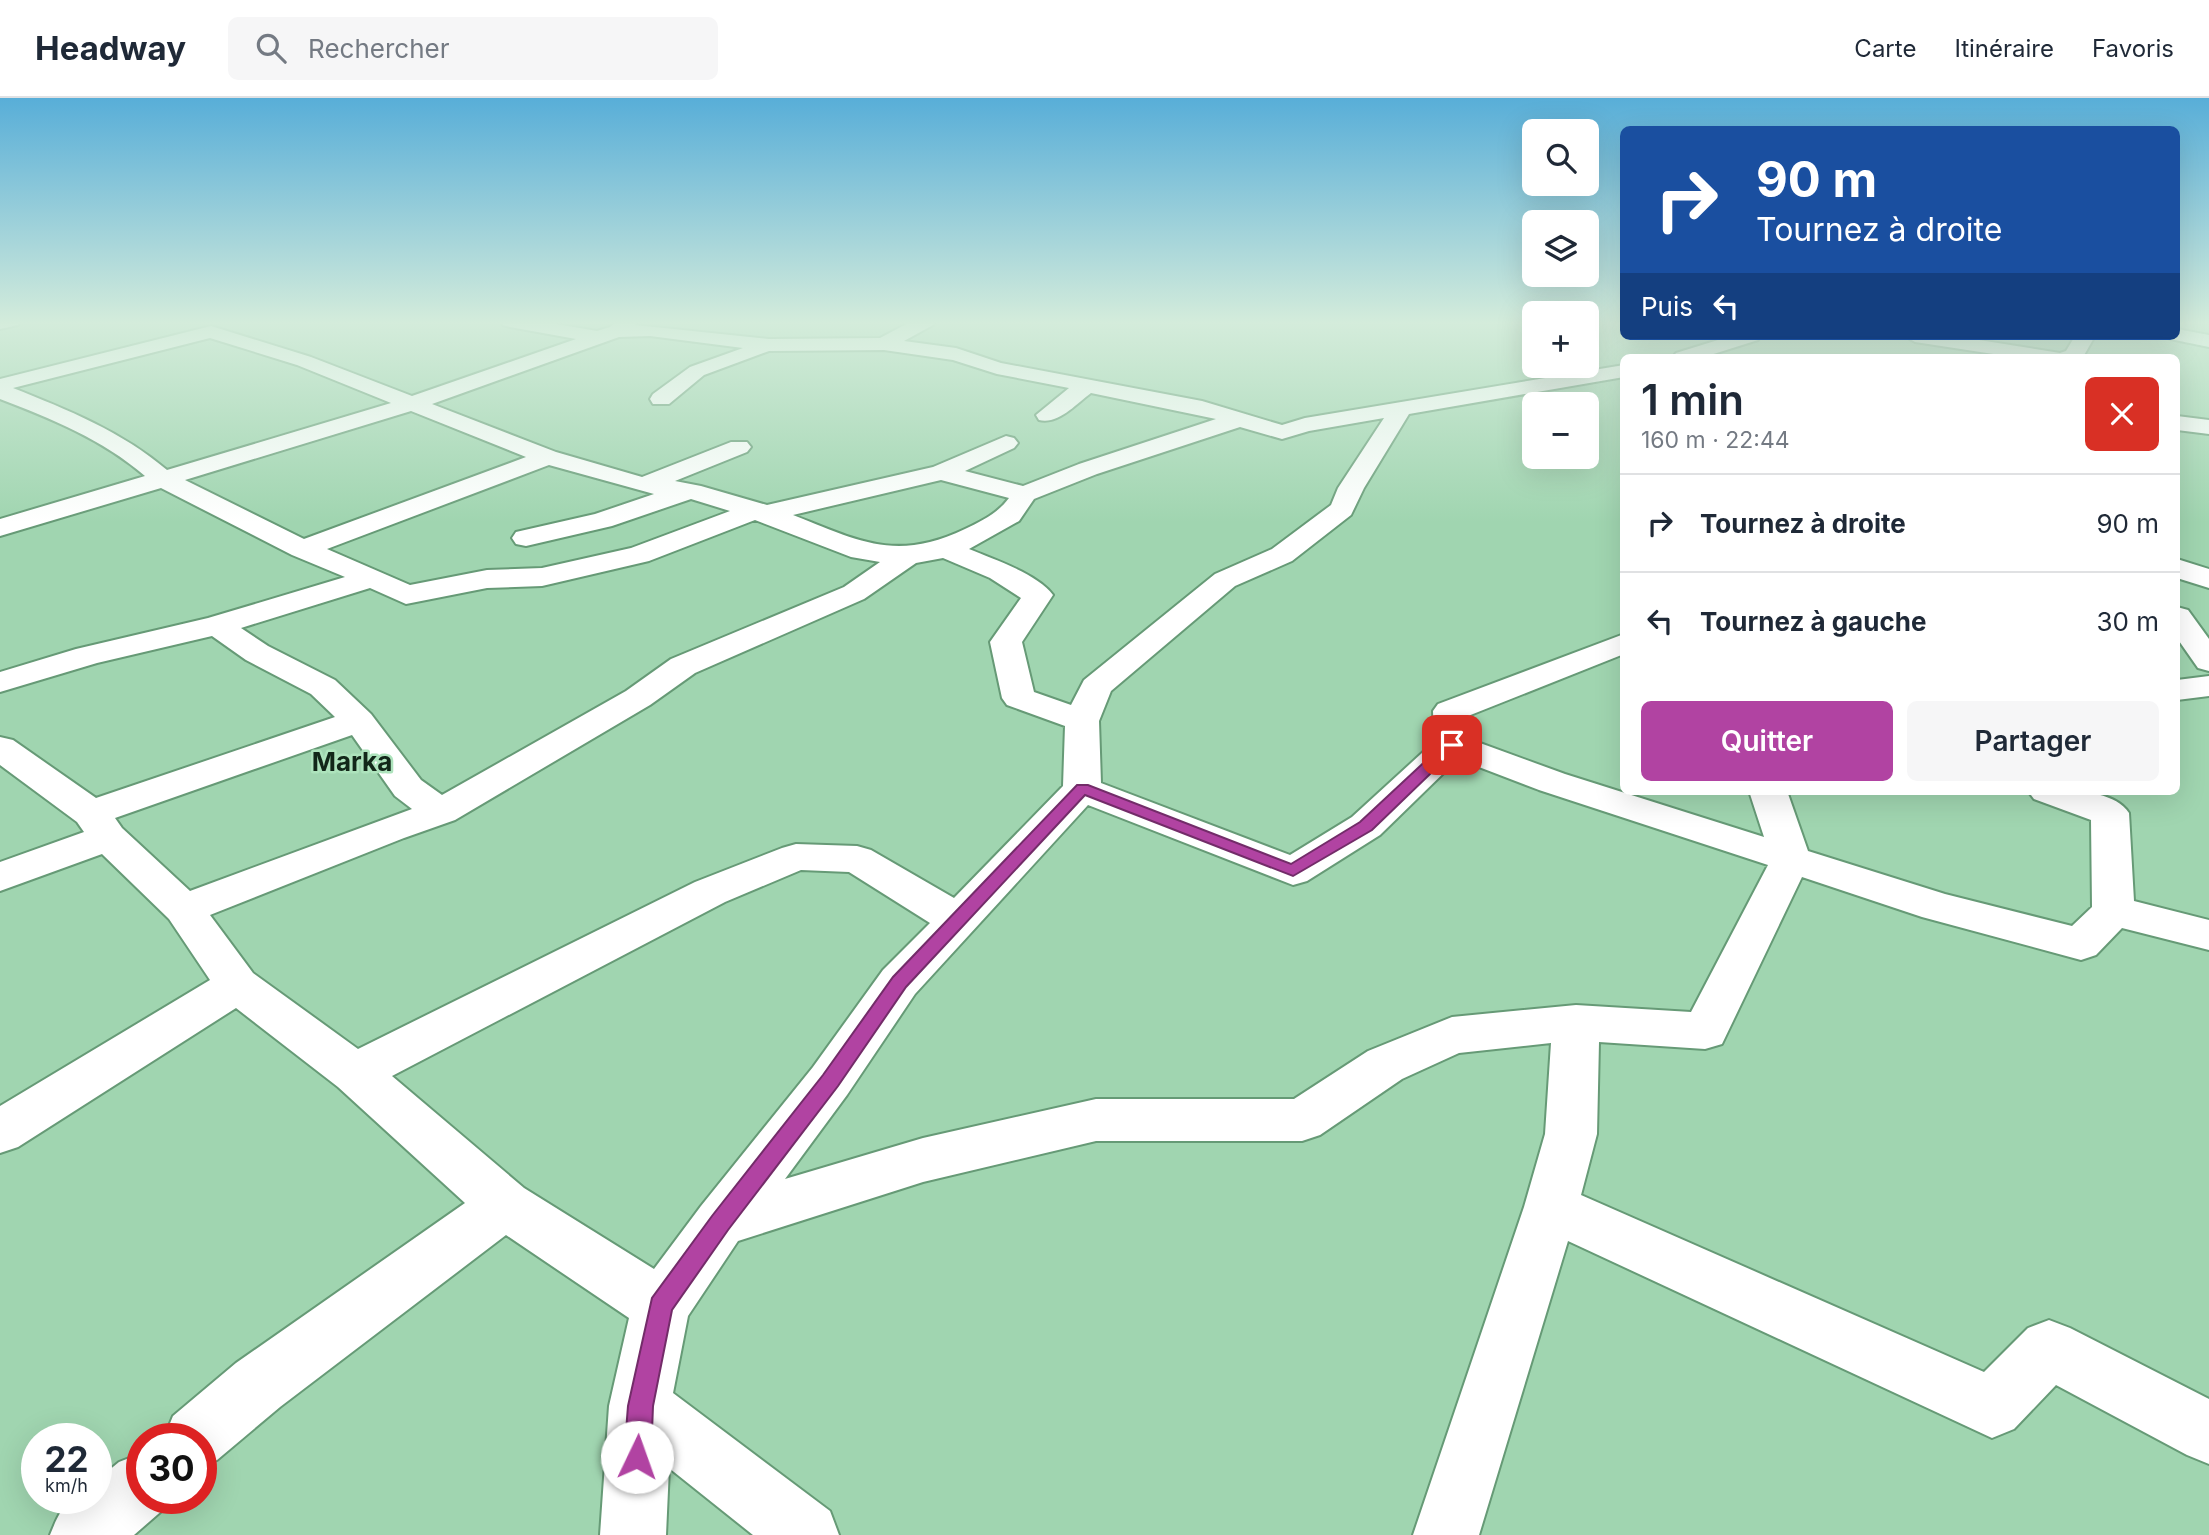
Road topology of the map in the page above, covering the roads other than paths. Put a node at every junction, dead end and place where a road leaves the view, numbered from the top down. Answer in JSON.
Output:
{"nodes":[{"id":1,"x":371,"y":388,"type":"edge"},
{"id":2,"x":457,"y":388,"type":"edge"},
{"id":3,"x":675,"y":388,"type":"edge"},
{"id":4,"x":1084,"y":388,"type":"edge"},
{"id":5,"x":1103,"y":388,"type":"edge"},
{"id":6,"x":1524,"y":388,"type":"edge"},
{"id":7,"x":0,"y":391,"type":"edge"},
{"id":8,"x":662,"y":399,"type":"dead end"},
{"id":9,"x":411,"y":404,"type":"junction"},
{"id":10,"x":1401,"y":409,"type":"junction"},
{"id":11,"x":1047,"y":415,"type":"dead end"},
{"id":12,"x":1237,"y":419,"type":"junction"},
{"id":13,"x":2180,"y":423,"type":"edge"},
{"id":14,"x":2209,"y":427,"type":"edge"},
{"id":15,"x":1006,"y":443,"type":"dead end"},
{"id":16,"x":739,"y":447,"type":"dead end"},
{"id":17,"x":547,"y":457,"type":"junction"},
{"id":18,"x":942,"y":473,"type":"junction"},
{"id":19,"x":163,"y":479,"type":"junction"},
{"id":20,"x":643,"y":485,"type":"junction"},
{"id":21,"x":692,"y":491,"type":"junction"},
{"id":22,"x":1025,"y":494,"type":"junction"},
{"id":23,"x":760,"y":512,"type":"junction"},
{"id":24,"x":0,"y":528,"type":"edge"},
{"id":25,"x":526,"y":538,"type":"dead end"},
{"id":26,"x":302,"y":549,"type":"junction"},
{"id":27,"x":946,"y":550,"type":"junction"},
{"id":28,"x":907,"y":556,"type":"junction"},
{"id":29,"x":2180,"y":569,"type":"edge"},
{"id":30,"x":373,"y":579,"type":"junction"},
{"id":31,"x":2209,"y":579,"type":"edge"},
{"id":32,"x":2180,"y":620,"type":"edge"},
{"id":33,"x":217,"y":625,"type":"junction"},
{"id":34,"x":1620,"y":645,"type":"edge"},
{"id":35,"x":2209,"y":661,"type":"edge"},
{"id":36,"x":0,"y":682,"type":"edge"},
{"id":37,"x":2209,"y":687,"type":"edge"},
{"id":38,"x":2180,"y":690,"type":"edge"},
{"id":39,"x":359,"y":721,"type":"junction"},
{"id":40,"x":1082,"y":721,"type":"junction"},
{"id":41,"x":1452,"y":745,"type":"junction"},
{"id":42,"x":0,"y":748,"type":"edge"},
{"id":43,"x":1082,"y":789,"type":"junction"},
{"id":44,"x":1769,"y":795,"type":"edge"},
{"id":45,"x":2058,"y":795,"type":"edge"},
{"id":46,"x":441,"y":812,"type":"junction"},
{"id":47,"x":99,"y":825,"type":"junction"},
{"id":48,"x":1791,"y":859,"type":"junction"},
{"id":49,"x":0,"y":877,"type":"edge"},
{"id":50,"x":184,"y":909,"type":"junction"},
{"id":51,"x":2113,"y":911,"type":"junction"},
{"id":52,"x":959,"y":920,"type":"junction"},
{"id":53,"x":2209,"y":936,"type":"edge"},
{"id":54,"x":237,"y":985,"type":"junction"},
{"id":55,"x":1576,"y":1023,"type":"junction"},
{"id":56,"x":355,"y":1073,"type":"junction"},
{"id":57,"x":0,"y":1132,"type":"edge"},
{"id":58,"x":505,"y":1205,"type":"junction"},
{"id":59,"x":1551,"y":1207,"type":"junction"},
{"id":60,"x":720,"y":1223,"type":"junction"},
{"id":61,"x":661,"y":1306,"type":"junction"},
{"id":62,"x":640,"y":1406,"type":"junction"},
{"id":63,"x":213,"y":1423,"type":"edge"},
{"id":64,"x":2209,"y":1433,"type":"edge"},
{"id":65,"x":126,"y":1499,"type":"edge"},
{"id":66,"x":83,"y":1535,"type":"edge"},
{"id":67,"x":633,"y":1535,"type":"edge"},
{"id":68,"x":806,"y":1535,"type":"edge"},
{"id":69,"x":1446,"y":1535,"type":"edge"}],
"edges":[{"from":1,"to":9,"type":"street"},
{"from":2,"to":9,"type":"street"},
{"from":3,"to":8,"type":"street"},
{"from":4,"to":11,"type":"street"},
{"from":5,"to":12,"type":"street"},
{"from":6,"to":10,"type":"street"},
{"from":7,"to":19,"type":"street"},
{"from":9,"to":17,"type":"street"},
{"from":9,"to":19,"type":"street"},
{"from":10,"to":12,"type":"street"},
{"from":10,"to":40,"type":"street"},
{"from":12,"to":22,"type":"street"},
{"from":13,"to":14,"type":"street"},
{"from":15,"to":18,"type":"street"},
{"from":16,"to":20,"type":"street"},
{"from":17,"to":20,"type":"street"},
{"from":17,"to":26,"type":"street"},
{"from":18,"to":22,"type":"street"},
{"from":18,"to":23,"type":"street"},
{"from":19,"to":24,"type":"street"},
{"from":19,"to":26,"type":"street"},
{"from":20,"to":21,"type":"street"},
{"from":21,"to":23,"type":"street"},
{"from":21,"to":25,"type":"street"},
{"from":22,"to":27,"type":"street"},
{"from":23,"to":28,"type":"street"},
{"from":23,"to":30,"type":"street"},
{"from":26,"to":30,"type":"street"},
{"from":27,"to":28,"type":"street"},
{"from":27,"to":40,"type":"street"},
{"from":28,"to":46,"type":"street"},
{"from":29,"to":31,"type":"street"},
{"from":30,"to":33,"type":"street"},
{"from":32,"to":35,"type":"street"},
{"from":33,"to":36,"type":"street"},
{"from":33,"to":39,"type":"street"},
{"from":34,"to":41,"type":"street"},
{"from":37,"to":38,"type":"street"},
{"from":39,"to":46,"type":"street"},
{"from":39,"to":47,"type":"street"},
{"from":40,"to":43,"type":"street"},
{"from":41,"to":43,"type":"street"},
{"from":41,"to":48,"type":"street"},
{"from":42,"to":47,"type":"street"},
{"from":43,"to":52,"type":"street"},
{"from":44,"to":48,"type":"street"},
{"from":45,"to":51,"type":"street"},
{"from":46,"to":50,"type":"street"},
{"from":47,"to":49,"type":"street"},
{"from":47,"to":50,"type":"street"},
{"from":48,"to":51,"type":"street"},
{"from":48,"to":55,"type":"street"},
{"from":50,"to":54,"type":"street"},
{"from":51,"to":53,"type":"street"},
{"from":52,"to":56,"type":"street"},
{"from":52,"to":60,"type":"street"},
{"from":54,"to":56,"type":"street"},
{"from":54,"to":57,"type":"street"},
{"from":55,"to":59,"type":"street"},
{"from":55,"to":60,"type":"street"},
{"from":56,"to":58,"type":"street"},
{"from":58,"to":61,"type":"street"},
{"from":58,"to":63,"type":"street"},
{"from":59,"to":64,"type":"street"},
{"from":59,"to":69,"type":"street"},
{"from":60,"to":61,"type":"street"},
{"from":61,"to":62,"type":"street"},
{"from":62,"to":67,"type":"street"},
{"from":62,"to":68,"type":"street"},
{"from":65,"to":66,"type":"street"}]}
